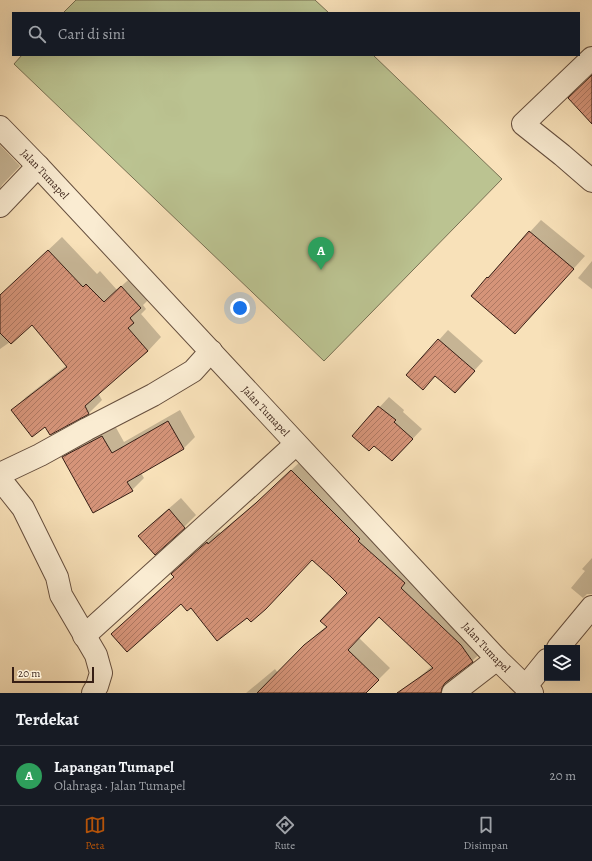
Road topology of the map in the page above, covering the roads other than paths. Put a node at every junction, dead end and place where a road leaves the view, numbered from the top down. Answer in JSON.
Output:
{"nodes":[{"id":1,"x":592,"y":58,"type":"edge"},
{"id":2,"x":0,"y":127,"type":"edge"},
{"id":3,"x":38,"y":166,"type":"junction"},
{"id":4,"x":592,"y":181,"type":"edge"},
{"id":5,"x":0,"y":206,"type":"edge"},
{"id":6,"x":211,"y":351,"type":"junction"},
{"id":7,"x":296,"y":444,"type":"junction"},
{"id":8,"x":0,"y":474,"type":"edge"},
{"id":9,"x":0,"y":481,"type":"edge"},
{"id":10,"x":592,"y":607,"type":"edge"},
{"id":11,"x":84,"y":636,"type":"junction"},
{"id":12,"x":560,"y":645,"type":"edge"},
{"id":13,"x":497,"y":659,"type":"junction"},
{"id":14,"x":544,"y":665,"type":"edge"},
{"id":15,"x":529,"y":689,"type":"edge"},
{"id":16,"x":93,"y":693,"type":"edge"},
{"id":17,"x":453,"y":693,"type":"edge"}],
"edges":[{"from":1,"to":4,"type":"street"},
{"from":2,"to":3,"type":"street","name":"Jalan Tumapel"},
{"from":3,"to":5,"type":"street"},
{"from":3,"to":6,"type":"street","name":"Jalan Tumapel"},
{"from":6,"to":7,"type":"street","name":"Jalan Tumapel"},
{"from":6,"to":8,"type":"street"},
{"from":7,"to":11,"type":"street"},
{"from":7,"to":13,"type":"street","name":"Jalan Tumapel"},
{"from":9,"to":11,"type":"street"},
{"from":10,"to":12,"type":"street"},
{"from":11,"to":16,"type":"street"},
{"from":13,"to":15,"type":"street","name":"Jalan Tumapel"},
{"from":13,"to":17,"type":"street"},
{"from":14,"to":15,"type":"street"}]}
